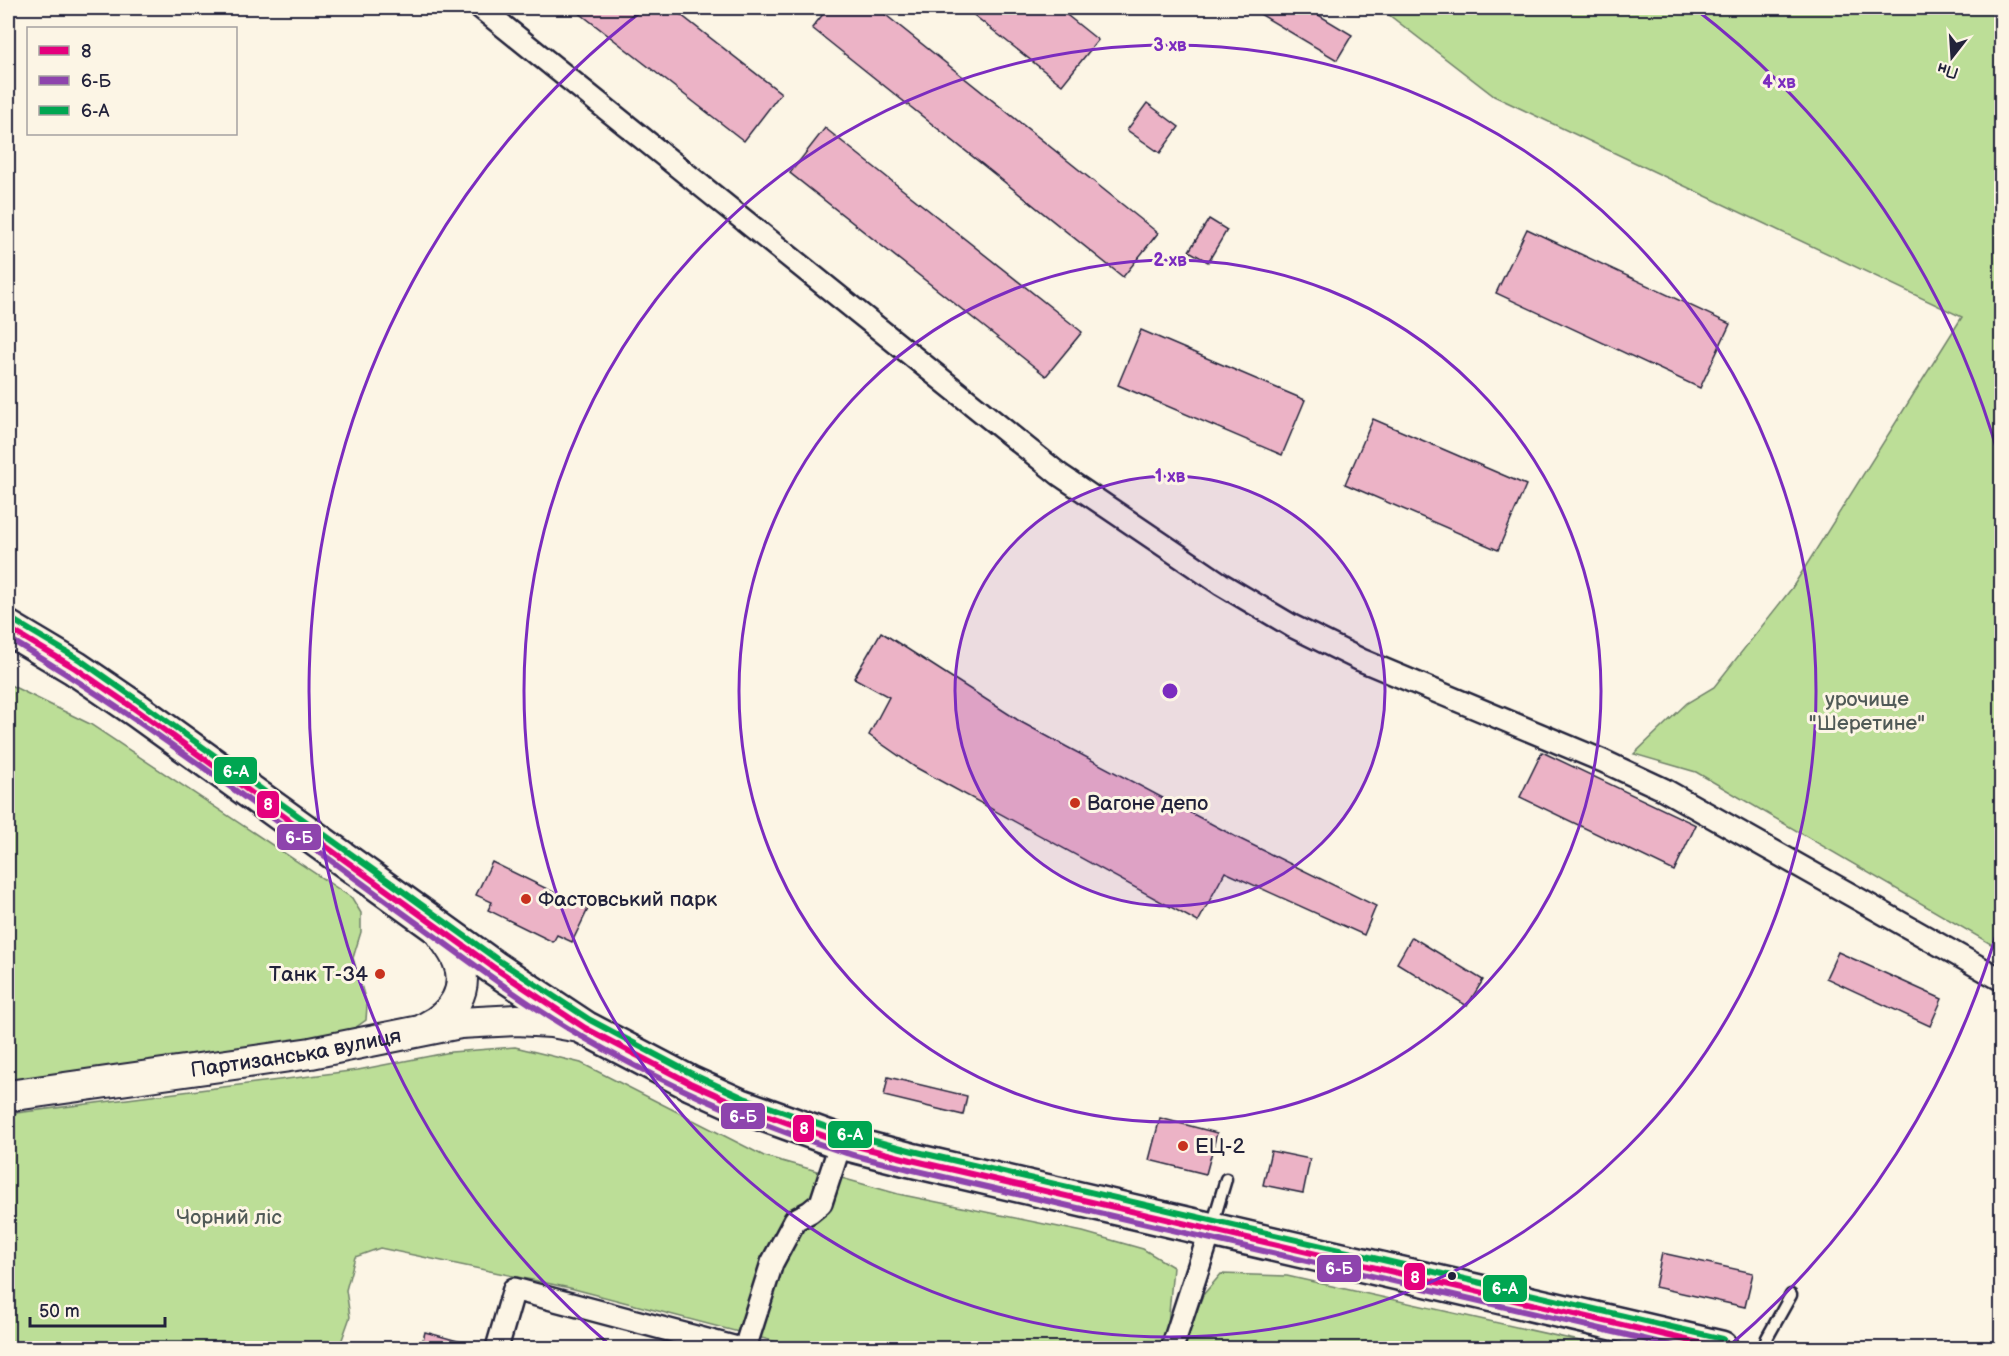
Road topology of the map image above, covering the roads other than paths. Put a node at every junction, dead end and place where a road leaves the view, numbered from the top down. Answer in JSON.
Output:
{"nodes":[{"id":1,"x":481,"y":8,"type":"edge"},
{"id":2,"x":8,"y":628,"type":"edge"},
{"id":3,"x":436,"y":926,"type":"junction"},
{"id":4,"x":2001,"y":980,"type":"edge"},
{"id":5,"x":585,"y":1028,"type":"junction"},
{"id":6,"x":419,"y":1031,"type":"junction"},
{"id":7,"x":8,"y":1096,"type":"edge"},
{"id":8,"x":841,"y":1142,"type":"junction"},
{"id":9,"x":1226,"y":1179,"type":"dead end"},
{"id":10,"x":1210,"y":1229,"type":"junction"},
{"id":11,"x":1791,"y":1294,"type":"dead end"},
{"id":12,"x":496,"y":1348,"type":"edge"},
{"id":13,"x":737,"y":1348,"type":"edge"},
{"id":14,"x":745,"y":1348,"type":"edge"},
{"id":15,"x":1172,"y":1348,"type":"edge"},
{"id":16,"x":1721,"y":1348,"type":"edge"},
{"id":17,"x":1764,"y":1348,"type":"edge"}],
"edges":[{"from":1,"to":4,"type":"street"},
{"from":2,"to":3,"type":"main road"},
{"from":3,"to":5,"type":"main road"},
{"from":3,"to":6,"type":"street"},
{"from":5,"to":6,"type":"street","name":"Партизанська вулиця"},
{"from":5,"to":8,"type":"main road"},
{"from":6,"to":7,"type":"street","name":"Партизанська вулиця"},
{"from":8,"to":10,"type":"main road"},
{"from":8,"to":14,"type":"street"},
{"from":9,"to":10,"type":"lane"},
{"from":10,"to":15,"type":"street"},
{"from":10,"to":16,"type":"main road"},
{"from":11,"to":17,"type":"lane"},
{"from":12,"to":13,"type":"street"}]}
